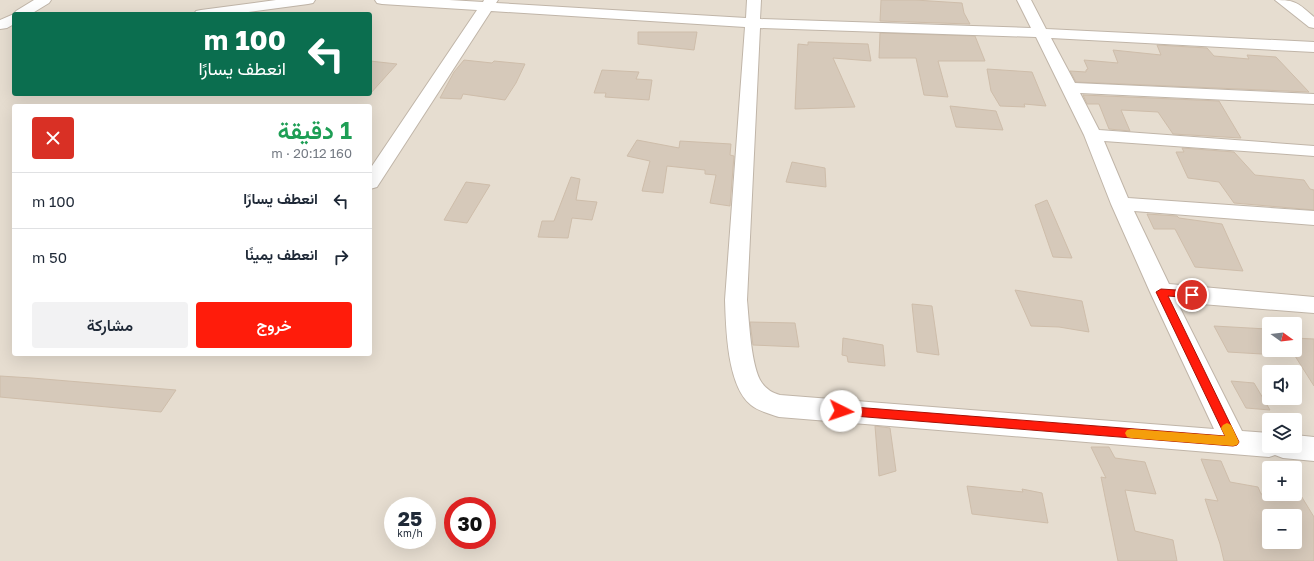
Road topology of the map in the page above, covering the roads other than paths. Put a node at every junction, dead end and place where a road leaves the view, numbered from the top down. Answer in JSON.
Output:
{"nodes":[{"id":1,"x":44,"y":0,"type":"edge"},
{"id":2,"x":230,"y":0,"type":"edge"},
{"id":3,"x":308,"y":0,"type":"edge"},
{"id":4,"x":382,"y":0,"type":"edge"},
{"id":5,"x":754,"y":0,"type":"edge"},
{"id":6,"x":1024,"y":0,"type":"edge"},
{"id":7,"x":1282,"y":0,"type":"edge"},
{"id":8,"x":489,"y":3,"type":"edge"},
{"id":9,"x":24,"y":12,"type":"edge"},
{"id":10,"x":209,"y":12,"type":"edge"},
{"id":11,"x":215,"y":12,"type":"edge"},
{"id":12,"x":753,"y":23,"type":"junction"},
{"id":13,"x":1314,"y":24,"type":"edge"},
{"id":14,"x":1042,"y":33,"type":"junction"},
{"id":15,"x":1314,"y":47,"type":"edge"},
{"id":16,"x":1070,"y":88,"type":"junction"},
{"id":17,"x":1314,"y":99,"type":"edge"},
{"id":18,"x":1093,"y":135,"type":"junction"},
{"id":19,"x":1314,"y":151,"type":"edge"},
{"id":20,"x":372,"y":180,"type":"edge"},
{"id":21,"x":1121,"y":204,"type":"junction"},
{"id":22,"x":1314,"y":218,"type":"edge"},
{"id":23,"x":1161,"y":292,"type":"junction"},
{"id":24,"x":1314,"y":305,"type":"edge"},
{"id":25,"x":1233,"y":442,"type":"junction"},
{"id":26,"x":1262,"y":444,"type":"edge"},
{"id":27,"x":1302,"y":448,"type":"edge"},
{"id":28,"x":1314,"y":449,"type":"edge"}],
"edges":[{"from":1,"to":9,"type":"street"},
{"from":2,"to":10,"type":"street"},
{"from":3,"to":11,"type":"street"},
{"from":4,"to":8,"type":"street"},
{"from":5,"to":12,"type":"street"},
{"from":6,"to":14,"type":"street"},
{"from":7,"to":13,"type":"street"},
{"from":8,"to":12,"type":"street"},
{"from":8,"to":20,"type":"street"},
{"from":12,"to":14,"type":"street"},
{"from":12,"to":25,"type":"street"},
{"from":14,"to":15,"type":"street"},
{"from":14,"to":16,"type":"street"},
{"from":16,"to":17,"type":"street"},
{"from":16,"to":18,"type":"street"},
{"from":18,"to":19,"type":"street"},
{"from":18,"to":21,"type":"street"},
{"from":21,"to":22,"type":"street"},
{"from":21,"to":23,"type":"street"},
{"from":23,"to":24,"type":"street"},
{"from":23,"to":25,"type":"street"},
{"from":25,"to":26,"type":"street"},
{"from":27,"to":28,"type":"street"}]}
